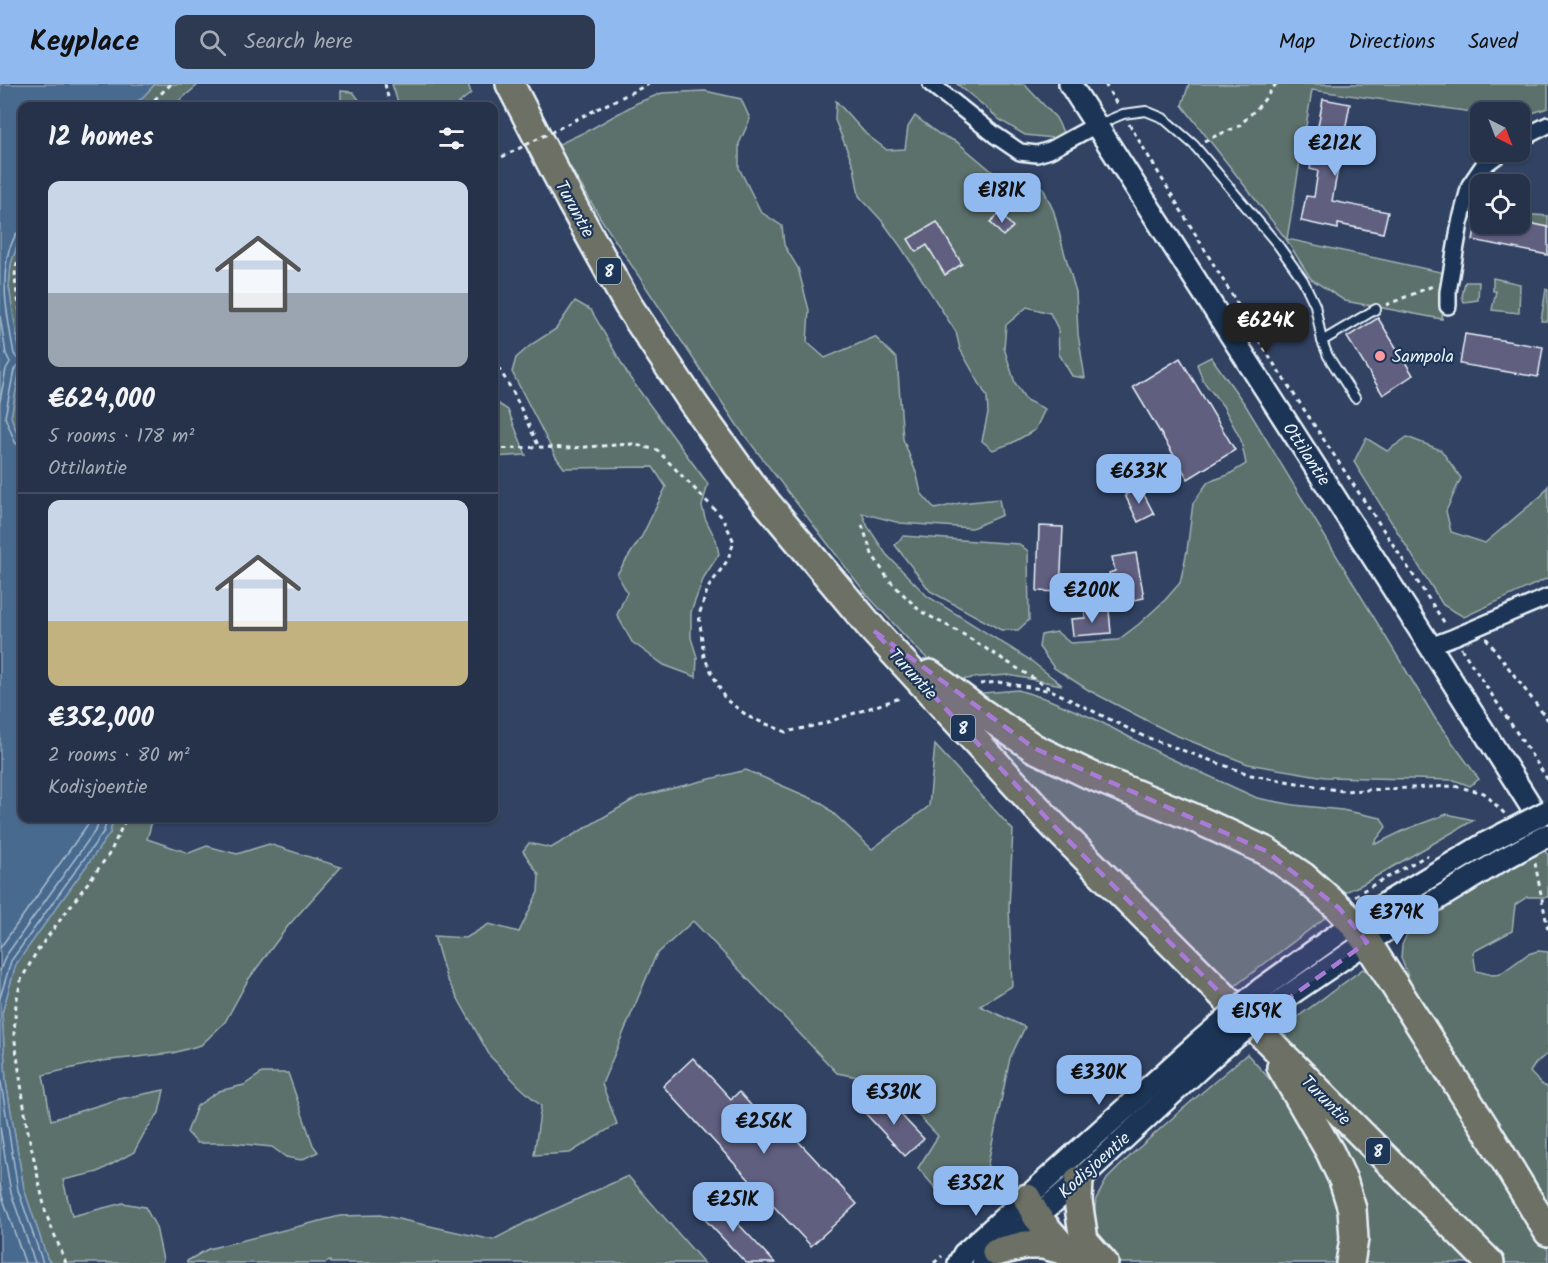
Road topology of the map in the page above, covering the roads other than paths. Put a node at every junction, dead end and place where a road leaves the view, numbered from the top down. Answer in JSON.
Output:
{"nodes":[{"id":1,"x":510,"y":84,"type":"edge"},
{"id":2,"x":931,"y":84,"type":"edge"},
{"id":3,"x":1070,"y":84,"type":"edge"},
{"id":4,"x":1548,"y":124,"type":"edge"},
{"id":5,"x":1096,"y":125,"type":"junction"},
{"id":6,"x":1530,"y":134,"type":"edge"},
{"id":7,"x":1488,"y":162,"type":"edge"},
{"id":8,"x":1448,"y":306,"type":"dead end"},
{"id":9,"x":1376,"y":309,"type":"road end"},
{"id":10,"x":1322,"y":341,"type":"junction"},
{"id":11,"x":1355,"y":398,"type":"dead end"},
{"id":12,"x":1548,"y":597,"type":"edge"},
{"id":13,"x":874,"y":632,"type":"junction"},
{"id":14,"x":1430,"y":646,"type":"junction"},
{"id":15,"x":1547,"y":826,"type":"edge"},
{"id":16,"x":1353,"y":924,"type":"junction"},
{"id":17,"x":1266,"y":1039,"type":"junction"},
{"id":18,"x":1205,"y":1050,"type":"junction"},
{"id":19,"x":1079,"y":1180,"type":"junction"},
{"id":20,"x":1037,"y":1208,"type":"junction"},
{"id":21,"x":1548,"y":1232,"type":"edge"},
{"id":22,"x":1075,"y":1251,"type":"edge"},
{"id":23,"x":989,"y":1258,"type":"edge"},
{"id":24,"x":959,"y":1263,"type":"edge"},
{"id":25,"x":1104,"y":1263,"type":"edge"},
{"id":26,"x":1350,"y":1263,"type":"edge"},
{"id":27,"x":1490,"y":1263,"type":"edge"}],
"edges":[{"from":1,"to":13,"type":"highway","name":"Turuntie","number":"8"},
{"from":2,"to":5,"type":"street"},
{"from":3,"to":5,"type":"main road","name":"Ottilantie"},
{"from":4,"to":6,"type":"street"},
{"from":5,"to":10,"type":"lane"},
{"from":5,"to":14,"type":"main road","name":"Ottilantie"},
{"from":7,"to":8,"type":"street"},
{"from":9,"to":10,"type":"lane"},
{"from":10,"to":11,"type":"lane"},
{"from":12,"to":14,"type":"street"},
{"from":13,"to":16,"type":"highway"},
{"from":13,"to":17,"type":"highway","name":"Turuntie","number":"8"},
{"from":14,"to":15,"type":"main road","name":"Ottilantie"},
{"from":15,"to":16,"type":"main road","name":"Kodisjoentie","bridge":true},
{"from":15,"to":16,"type":"main road","name":"Kodisjoentie","bridge":true},
{"from":16,"to":18,"type":"main road","name":"Kodisjoentie","bridge":true},
{"from":16,"to":18,"type":"main road","name":"Kodisjoentie","bridge":true},
{"from":16,"to":21,"type":"highway"},
{"from":17,"to":26,"type":"highway"},
{"from":17,"to":27,"type":"highway","name":"Turuntie","number":"8"},
{"from":18,"to":19,"type":"main road","name":"Kodisjoentie"},
{"from":18,"to":20,"type":"main road","name":"Kodisjoentie"},
{"from":19,"to":20,"type":"main road","name":"Kodisjoentie"},
{"from":19,"to":22,"type":"highway"},
{"from":20,"to":22,"type":"highway"},
{"from":20,"to":23,"type":"main road","name":"Kodisjoentie"},
{"from":20,"to":24,"type":"main road","name":"Kodisjoentie"},
{"from":22,"to":23,"type":"highway"},
{"from":22,"to":25,"type":"highway"}]}
